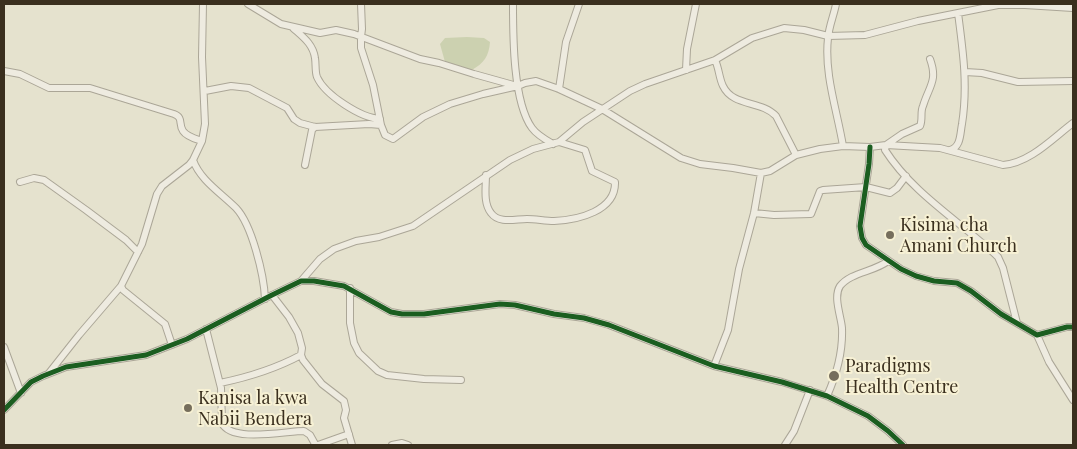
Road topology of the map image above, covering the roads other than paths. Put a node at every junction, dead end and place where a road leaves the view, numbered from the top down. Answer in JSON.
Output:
{"nodes":[{"id":1,"x":203,"y":4,"type":"edge"},
{"id":2,"x":248,"y":4,"type":"edge"},
{"id":3,"x":360,"y":4,"type":"edge"},
{"id":4,"x":513,"y":4,"type":"edge"},
{"id":5,"x":579,"y":4,"type":"edge"},
{"id":6,"x":696,"y":4,"type":"edge"},
{"id":7,"x":836,"y":4,"type":"edge"},
{"id":8,"x":1025,"y":4,"type":"edge"},
{"id":9,"x":1073,"y":8,"type":"edge"},
{"id":10,"x":958,"y":13,"type":"junction"},
{"id":11,"x":290,"y":26,"type":"junction"},
{"id":12,"x":828,"y":36,"type":"junction"},
{"id":13,"x":360,"y":37,"type":"junction"},
{"id":14,"x":930,"y":59,"type":"dead end"},
{"id":15,"x":715,"y":60,"type":"junction"},
{"id":16,"x":686,"y":70,"type":"junction"},
{"id":17,"x":4,"y":71,"type":"edge"},
{"id":18,"x":965,"y":72,"type":"junction"},
{"id":19,"x":1073,"y":81,"type":"edge"},
{"id":20,"x":518,"y":86,"type":"junction"},
{"id":21,"x":558,"y":89,"type":"junction"},
{"id":22,"x":205,"y":91,"type":"junction"},
{"id":23,"x":602,"y":109,"type":"junction"},
{"id":24,"x":380,"y":122,"type":"junction"},
{"id":25,"x":1073,"y":123,"type":"edge"},
{"id":26,"x":315,"y":127,"type":"junction"},
{"id":27,"x":202,"y":141,"type":"junction"},
{"id":28,"x":556,"y":143,"type":"junction"},
{"id":29,"x":886,"y":145,"type":"junction"},
{"id":30,"x":843,"y":146,"type":"junction"},
{"id":31,"x":870,"y":147,"type":"junction"},
{"id":32,"x":950,"y":150,"type":"junction"},
{"id":33,"x":796,"y":155,"type":"junction"},
{"id":34,"x":193,"y":160,"type":"junction"},
{"id":35,"x":305,"y":165,"type":"dead end"},
{"id":36,"x":761,"y":173,"type":"junction"},
{"id":37,"x":486,"y":176,"type":"junction"},
{"id":38,"x":906,"y":176,"type":"junction"},
{"id":39,"x":20,"y":182,"type":"dead end"},
{"id":40,"x":866,"y":187,"type":"junction"},
{"id":41,"x":754,"y":213,"type":"junction"},
{"id":42,"x":138,"y":252,"type":"junction"},
{"id":43,"x":888,"y":261,"type":"junction"},
{"id":44,"x":301,"y":281,"type":"junction"},
{"id":45,"x":121,"y":286,"type":"junction"},
{"id":46,"x":350,"y":288,"type":"junction"},
{"id":47,"x":272,"y":295,"type":"junction"},
{"id":48,"x":265,"y":299,"type":"junction"},
{"id":49,"x":1017,"y":323,"type":"junction"},
{"id":50,"x":1073,"y":327,"type":"edge"},
{"id":51,"x":206,"y":329,"type":"junction"},
{"id":52,"x":1037,"y":335,"type":"junction"},
{"id":53,"x":172,"y":345,"type":"junction"},
{"id":54,"x":4,"y":347,"type":"edge"},
{"id":55,"x":301,"y":355,"type":"junction"},
{"id":56,"x":714,"y":366,"type":"junction"},
{"id":57,"x":48,"y":374,"type":"junction"},
{"id":58,"x":461,"y":380,"type":"dead end"},
{"id":59,"x":220,"y":383,"type":"junction"},
{"id":60,"x":810,"y":390,"type":"junction"},
{"id":61,"x":21,"y":393,"type":"junction"},
{"id":62,"x":827,"y":396,"type":"junction"},
{"id":63,"x":1073,"y":400,"type":"edge"},
{"id":64,"x":4,"y":410,"type":"edge"},
{"id":65,"x":349,"y":434,"type":"junction"},
{"id":66,"x":352,"y":445,"type":"edge"},
{"id":67,"x":392,"y":445,"type":"edge"},
{"id":68,"x":408,"y":445,"type":"edge"},
{"id":69,"x":784,"y":445,"type":"edge"},
{"id":70,"x":903,"y":445,"type":"edge"}],
"edges":[{"from":1,"to":22,"type":"street"},
{"from":2,"to":11,"type":"street"},
{"from":3,"to":13,"type":"street"},
{"from":4,"to":20,"type":"street"},
{"from":5,"to":21,"type":"street"},
{"from":6,"to":16,"type":"street"},
{"from":7,"to":12,"type":"street"},
{"from":8,"to":9,"type":"street"},
{"from":8,"to":10,"type":"street"},
{"from":10,"to":12,"type":"street"},
{"from":10,"to":18,"type":"street"},
{"from":11,"to":13,"type":"street"},
{"from":11,"to":24,"type":"street"},
{"from":12,"to":15,"type":"street"},
{"from":12,"to":30,"type":"street"},
{"from":13,"to":20,"type":"street"},
{"from":13,"to":24,"type":"street"},
{"from":14,"to":29,"type":"street"},
{"from":15,"to":16,"type":"street"},
{"from":15,"to":33,"type":"street"},
{"from":16,"to":23,"type":"street"},
{"from":17,"to":27,"type":"street"},
{"from":18,"to":19,"type":"street"},
{"from":18,"to":32,"type":"street"},
{"from":20,"to":21,"type":"street"},
{"from":20,"to":24,"type":"street"},
{"from":20,"to":28,"type":"street"},
{"from":21,"to":23,"type":"street"},
{"from":22,"to":26,"type":"street"},
{"from":22,"to":27,"type":"street"},
{"from":23,"to":28,"type":"street"},
{"from":23,"to":36,"type":"street"},
{"from":24,"to":26,"type":"street"},
{"from":25,"to":32,"type":"street"},
{"from":26,"to":35,"type":"street"},
{"from":27,"to":34,"type":"street"},
{"from":28,"to":37,"type":"street"},
{"from":28,"to":37,"type":"street"},
{"from":29,"to":31,"type":"street"},
{"from":29,"to":32,"type":"street"},
{"from":29,"to":38,"type":"street"},
{"from":30,"to":31,"type":"street"},
{"from":30,"to":33,"type":"street"},
{"from":31,"to":40,"type":"street"},
{"from":33,"to":36,"type":"street"},
{"from":34,"to":42,"type":"street"},
{"from":34,"to":48,"type":"street"},
{"from":36,"to":41,"type":"street"},
{"from":37,"to":44,"type":"street"},
{"from":38,"to":40,"type":"street"},
{"from":38,"to":49,"type":"street"},
{"from":39,"to":42,"type":"street"},
{"from":40,"to":41,"type":"street"},
{"from":40,"to":43,"type":"street"},
{"from":41,"to":56,"type":"street"},
{"from":42,"to":45,"type":"street"},
{"from":43,"to":49,"type":"street"},
{"from":43,"to":62,"type":"street"},
{"from":44,"to":46,"type":"street"},
{"from":44,"to":47,"type":"street"},
{"from":45,"to":53,"type":"street"},
{"from":45,"to":57,"type":"street"},
{"from":46,"to":56,"type":"street"},
{"from":46,"to":58,"type":"street"},
{"from":47,"to":48,"type":"street"},
{"from":47,"to":55,"type":"street"},
{"from":48,"to":51,"type":"street"},
{"from":49,"to":52,"type":"street"},
{"from":50,"to":52,"type":"street"},
{"from":51,"to":53,"type":"street"},
{"from":51,"to":59,"type":"street"},
{"from":52,"to":63,"type":"street"},
{"from":53,"to":57,"type":"street"},
{"from":54,"to":61,"type":"street"},
{"from":55,"to":59,"type":"street"},
{"from":55,"to":65,"type":"street"},
{"from":56,"to":60,"type":"street"},
{"from":57,"to":61,"type":"street"},
{"from":59,"to":65,"type":"street"},
{"from":60,"to":62,"type":"street"},
{"from":60,"to":69,"type":"street"},
{"from":61,"to":64,"type":"street"},
{"from":62,"to":70,"type":"street"},
{"from":65,"to":66,"type":"street"},
{"from":67,"to":68,"type":"street"}]}
